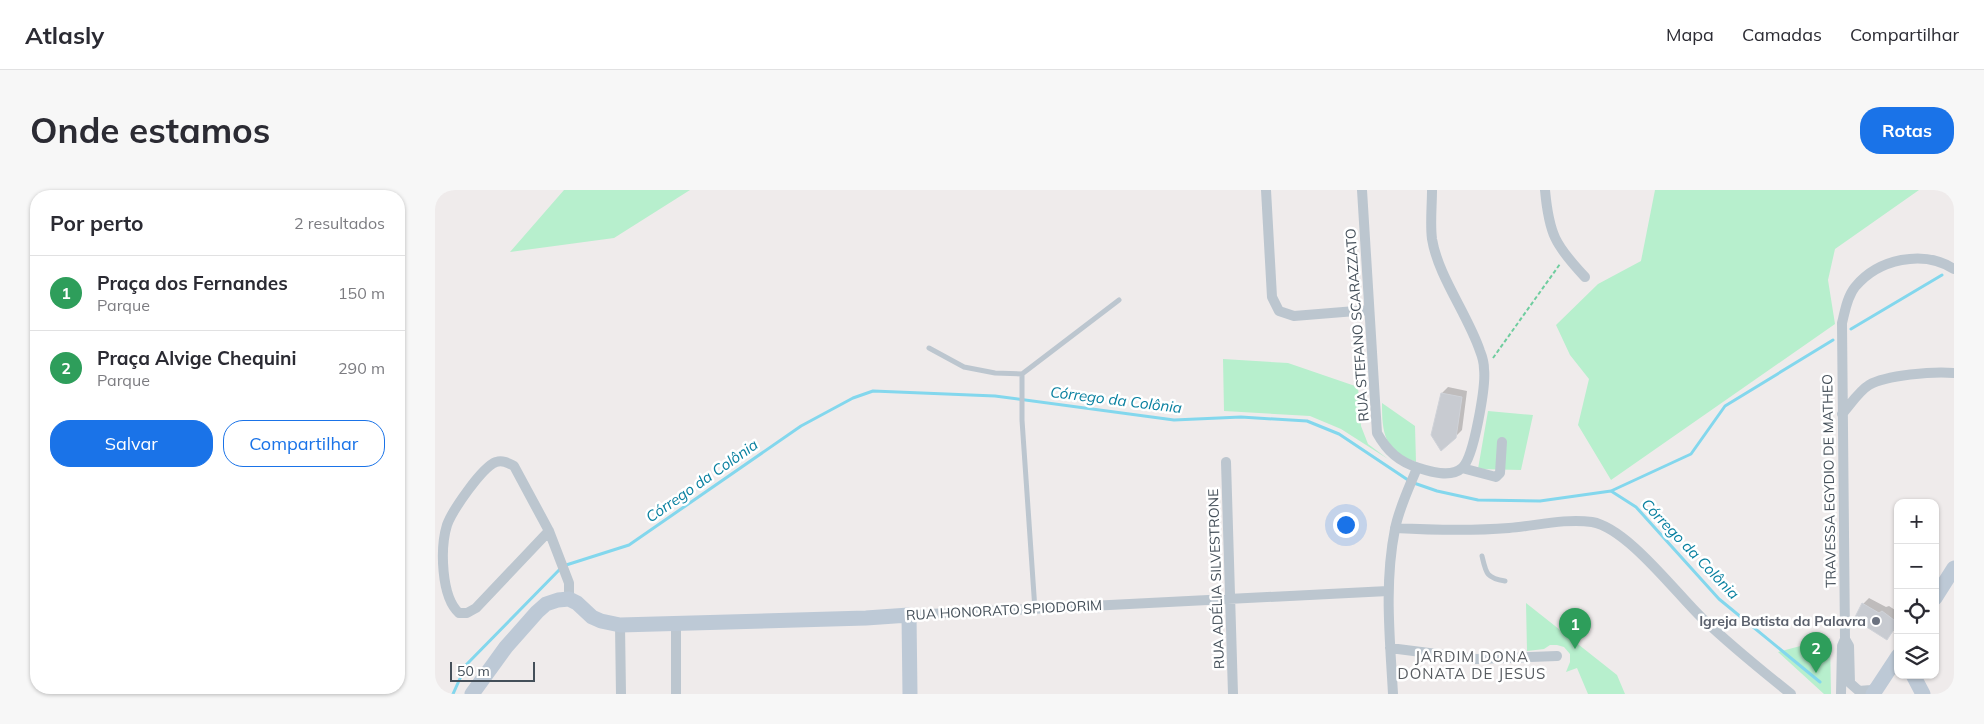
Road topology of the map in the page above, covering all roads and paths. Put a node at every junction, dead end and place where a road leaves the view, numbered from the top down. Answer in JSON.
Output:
{"nodes":[{"id":1,"x":1266,"y":190,"type":"edge"},
{"id":2,"x":1362,"y":190,"type":"edge"},
{"id":3,"x":1432,"y":190,"type":"edge"},
{"id":4,"x":1545,"y":190,"type":"edge"},
{"id":5,"x":1565,"y":256,"type":"junction"},
{"id":6,"x":1954,"y":269,"type":"edge"},
{"id":7,"x":1585,"y":277,"type":"dead end"},
{"id":8,"x":1119,"y":300,"type":"dead end"},
{"id":9,"x":1368,"y":310,"type":"junction"},
{"id":10,"x":929,"y":348,"type":"dead end"},
{"id":11,"x":1484,"y":370,"type":"junction"},
{"id":12,"x":1954,"y":373,"type":"edge"},
{"id":13,"x":1022,"y":374,"type":"junction"},
{"id":14,"x":1842,"y":414,"type":"junction"},
{"id":15,"x":1502,"y":442,"type":"dead end"},
{"id":16,"x":1226,"y":462,"type":"dead end"},
{"id":17,"x":1462,"y":468,"type":"junction"},
{"id":18,"x":1416,"y":472,"type":"junction"},
{"id":19,"x":1395,"y":528,"type":"junction"},
{"id":20,"x":549,"y":531,"type":"junction"},
{"id":21,"x":1482,"y":556,"type":"dead end"},
{"id":22,"x":1954,"y":568,"type":"edge"},
{"id":23,"x":1505,"y":580,"type":"dead end"},
{"id":24,"x":1388,"y":591,"type":"junction"},
{"id":25,"x":1939,"y":592,"type":"edge"},
{"id":26,"x":569,"y":599,"type":"junction"},
{"id":27,"x":1230,"y":599,"type":"junction"},
{"id":28,"x":1035,"y":610,"type":"junction"},
{"id":29,"x":909,"y":615,"type":"junction"},
{"id":30,"x":676,"y":624,"type":"junction"},
{"id":31,"x":621,"y":625,"type":"junction"},
{"id":32,"x":1845,"y":639,"type":"junction"},
{"id":33,"x":1391,"y":648,"type":"junction"},
{"id":34,"x":1557,"y":656,"type":"dead end"},
{"id":35,"x":1894,"y":662,"type":"edge"},
{"id":36,"x":484,"y":676,"type":"junction"},
{"id":37,"x":1915,"y":679,"type":"edge"},
{"id":38,"x":1875,"y":690,"type":"edge"},
{"id":39,"x":472,"y":694,"type":"edge"},
{"id":40,"x":485,"y":694,"type":"edge"},
{"id":41,"x":621,"y":694,"type":"edge"},
{"id":42,"x":676,"y":694,"type":"edge"},
{"id":43,"x":910,"y":694,"type":"edge"},
{"id":44,"x":1233,"y":694,"type":"edge"},
{"id":45,"x":1393,"y":694,"type":"edge"},
{"id":46,"x":1791,"y":694,"type":"edge"},
{"id":47,"x":1841,"y":694,"type":"edge"},
{"id":48,"x":1923,"y":694,"type":"edge"}],
"edges":[{"from":1,"to":9,"type":"street"},
{"from":2,"to":9,"type":"street","name":"RUA STEFANO SCARAZZATO"},
{"from":3,"to":11,"type":"street"},
{"from":4,"to":5,"type":"street"},
{"from":5,"to":7,"type":"street"},
{"from":5,"to":11,"type":"path"},
{"from":6,"to":14,"type":"street","name":"TRAVESSA EGYDIO DE MATHEO"},
{"from":8,"to":13,"type":"lane"},
{"from":9,"to":18,"type":"street","name":"RUA STEFANO SCARAZZATO"},
{"from":10,"to":13,"type":"lane"},
{"from":11,"to":17,"type":"street"},
{"from":12,"to":14,"type":"street"},
{"from":13,"to":28,"type":"lane"},
{"from":14,"to":32,"type":"street","name":"TRAVESSA EGYDIO DE MATHEO"},
{"from":15,"to":17,"type":"street"},
{"from":16,"to":27,"type":"street","name":"RUA ADÉLIA SILVESTRONE"},
{"from":17,"to":18,"type":"street","name":"RUA STEFANO SCARAZZATO"},
{"from":18,"to":19,"type":"street"},
{"from":19,"to":24,"type":"street"},
{"from":19,"to":46,"type":"street"},
{"from":20,"to":20,"type":"street"},
{"from":20,"to":26,"type":"street"},
{"from":21,"to":23,"type":"lane"},
{"from":22,"to":25,"type":"street"},
{"from":24,"to":27,"type":"street","name":"RUA HONORATO SPIODORIM"},
{"from":24,"to":33,"type":"street"},
{"from":26,"to":31,"type":"street","name":"RUA HONORATO SPIODORIM"},
{"from":26,"to":36,"type":"street"},
{"from":27,"to":28,"type":"street","name":"RUA HONORATO SPIODORIM"},
{"from":27,"to":44,"type":"street","name":"RUA ADÉLIA SILVESTRONE"},
{"from":28,"to":29,"type":"street","name":"RUA HONORATO SPIODORIM"},
{"from":29,"to":30,"type":"street","name":"RUA HONORATO SPIODORIM"},
{"from":29,"to":43,"type":"street"},
{"from":30,"to":31,"type":"street","name":"RUA HONORATO SPIODORIM"},
{"from":30,"to":42,"type":"street"},
{"from":31,"to":41,"type":"street"},
{"from":32,"to":38,"type":"street","name":"TRAVESSA EGYDIO DE MATHEO"},
{"from":32,"to":47,"type":"street","name":"TRAVESSA EGYDIO DE MATHEO"},
{"from":33,"to":34,"type":"street"},
{"from":33,"to":45,"type":"street"},
{"from":35,"to":38,"type":"street"},
{"from":36,"to":39,"type":"street"},
{"from":36,"to":40,"type":"street"},
{"from":37,"to":48,"type":"street"}]}
